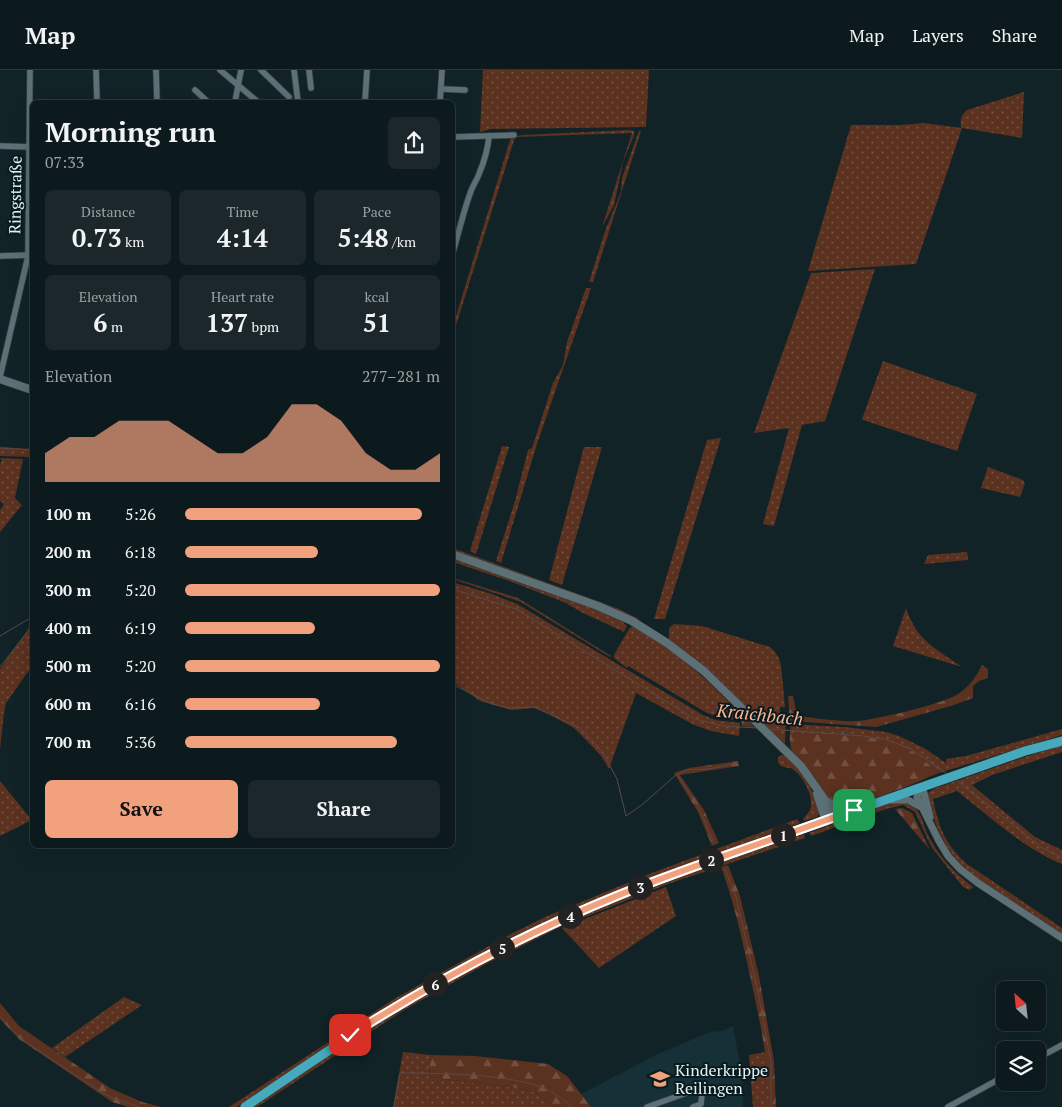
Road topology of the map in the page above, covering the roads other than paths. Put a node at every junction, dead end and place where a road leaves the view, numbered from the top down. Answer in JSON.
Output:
{"nodes":[{"id":1,"x":30,"y":70,"type":"edge"},
{"id":2,"x":96,"y":70,"type":"edge"},
{"id":3,"x":156,"y":70,"type":"edge"},
{"id":4,"x":220,"y":70,"type":"edge"},
{"id":5,"x":241,"y":70,"type":"edge"},
{"id":6,"x":261,"y":70,"type":"edge"},
{"id":7,"x":294,"y":70,"type":"edge"},
{"id":8,"x":309,"y":70,"type":"edge"},
{"id":9,"x":367,"y":70,"type":"edge"},
{"id":10,"x":442,"y":70,"type":"edge"},
{"id":11,"x":238,"y":86,"type":"junction"},
{"id":12,"x":312,"y":88,"type":"dead end"},
{"id":13,"x":441,"y":89,"type":"junction"},
{"id":14,"x":195,"y":90,"type":"dead end"},
{"id":15,"x":465,"y":90,"type":"dead end"},
{"id":16,"x":289,"y":97,"type":"dead end"},
{"id":17,"x":30,"y":100,"type":"edge"},
{"id":18,"x":97,"y":100,"type":"edge"},
{"id":19,"x":157,"y":100,"type":"edge"},
{"id":20,"x":206,"y":100,"type":"edge"},
{"id":21,"x":235,"y":100,"type":"edge"},
{"id":22,"x":256,"y":100,"type":"edge"},
{"id":23,"x":298,"y":100,"type":"edge"},
{"id":24,"x":364,"y":100,"type":"edge"},
{"id":25,"x":440,"y":100,"type":"edge"},
{"id":26,"x":514,"y":135,"type":"dead end"},
{"id":27,"x":489,"y":136,"type":"junction"},
{"id":28,"x":455,"y":137,"type":"edge"},
{"id":29,"x":0,"y":146,"type":"edge"},
{"id":30,"x":30,"y":147,"type":"edge"},
{"id":31,"x":455,"y":228,"type":"edge"},
{"id":32,"x":460,"y":229,"type":"junction"},
{"id":33,"x":455,"y":245,"type":"edge"},
{"id":34,"x":30,"y":255,"type":"edge"},
{"id":35,"x":0,"y":256,"type":"edge"},
{"id":36,"x":0,"y":378,"type":"edge"},
{"id":37,"x":30,"y":389,"type":"edge"},
{"id":38,"x":455,"y":555,"type":"edge"},
{"id":39,"x":1062,"y":741,"type":"edge"},
{"id":40,"x":813,"y":782,"type":"junction"},
{"id":41,"x":921,"y":787,"type":"junction"},
{"id":42,"x":825,"y":800,"type":"junction"},
{"id":43,"x":886,"y":800,"type":"junction"},
{"id":44,"x":921,"y":807,"type":"junction"},
{"id":45,"x":854,"y":810,"type":"junction"},
{"id":46,"x":827,"y":820,"type":"junction"},
{"id":47,"x":932,"y":825,"type":"junction"},
{"id":48,"x":1062,"y":938,"type":"edge"},
{"id":49,"x":1060,"y":1046,"type":"edge"},
{"id":50,"x":1046,"y":1054,"type":"edge"},
{"id":51,"x":1062,"y":1054,"type":"edge"},
{"id":52,"x":996,"y":1081,"type":"edge"},
{"id":53,"x":245,"y":1107,"type":"edge"},
{"id":54,"x":647,"y":1107,"type":"edge"},
{"id":55,"x":693,"y":1107,"type":"edge"},
{"id":56,"x":948,"y":1107,"type":"edge"}],
"edges":[{"from":1,"to":17,"type":"street","name":"Ringstraße"},
{"from":2,"to":18,"type":"street"},
{"from":3,"to":19,"type":"street"},
{"from":4,"to":11,"type":"street"},
{"from":5,"to":11,"type":"street"},
{"from":6,"to":16,"type":"street"},
{"from":7,"to":23,"type":"street"},
{"from":8,"to":12,"type":"street"},
{"from":9,"to":24,"type":"street"},
{"from":10,"to":13,"type":"street"},
{"from":11,"to":21,"type":"street"},
{"from":11,"to":22,"type":"street"},
{"from":13,"to":15,"type":"street"},
{"from":13,"to":25,"type":"street"},
{"from":14,"to":20,"type":"street"},
{"from":26,"to":27,"type":"street"},
{"from":27,"to":28,"type":"street"},
{"from":27,"to":32,"type":"street"},
{"from":29,"to":30,"type":"street"},
{"from":31,"to":32,"type":"street"},
{"from":32,"to":33,"type":"street"},
{"from":34,"to":35,"type":"street"},
{"from":34,"to":36,"type":"street","name":"Ringstraße"},
{"from":36,"to":37,"type":"main road"},
{"from":38,"to":40,"type":"main road"},
{"from":39,"to":41,"type":"main road"},
{"from":40,"to":42,"type":"main road"},
{"from":40,"to":46,"type":"main road"},
{"from":41,"to":43,"type":"main road"},
{"from":41,"to":44,"type":"street"},
{"from":41,"to":47,"type":"street"},
{"from":42,"to":45,"type":"main road"},
{"from":42,"to":46,"type":"main road"},
{"from":43,"to":44,"type":"street"},
{"from":43,"to":45,"type":"main road"},
{"from":44,"to":47,"type":"street"},
{"from":45,"to":46,"type":"main road"},
{"from":46,"to":53,"type":"main road"},
{"from":47,"to":48,"type":"street"},
{"from":49,"to":50,"type":"street"},
{"from":49,"to":51,"type":"street"},
{"from":52,"to":56,"type":"street"},
{"from":54,"to":55,"type":"street"}]}
